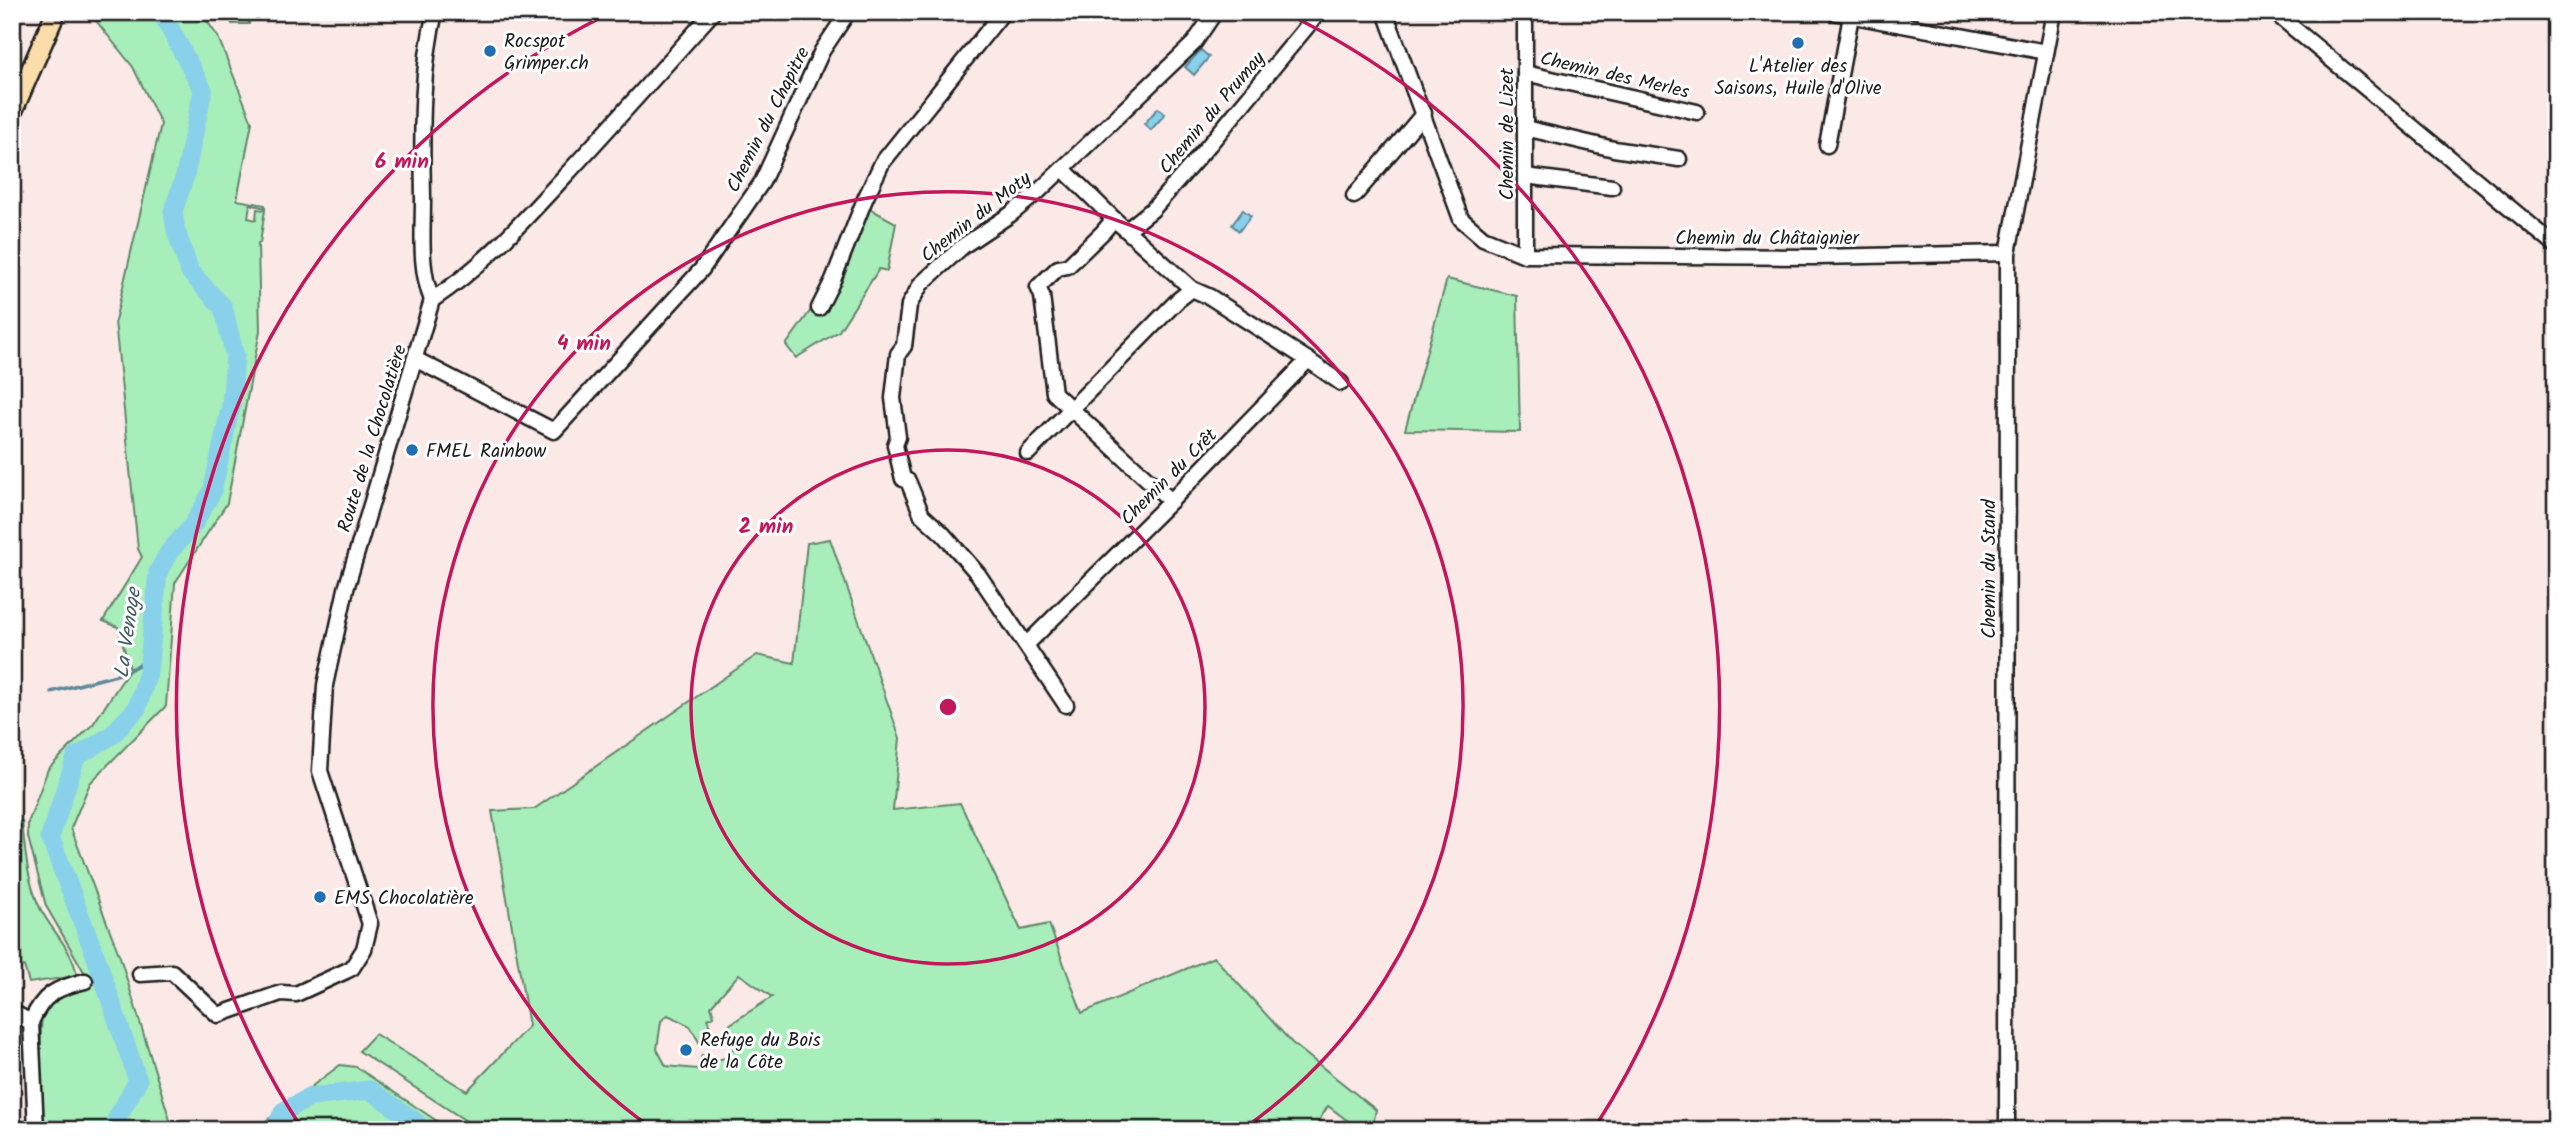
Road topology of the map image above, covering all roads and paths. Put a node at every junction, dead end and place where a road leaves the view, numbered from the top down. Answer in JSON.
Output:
{"nodes":[{"id":1,"x":56,"y":12,"type":"edge"},
{"id":2,"x":435,"y":12,"type":"edge"},
{"id":3,"x":713,"y":12,"type":"edge"},
{"id":4,"x":848,"y":12,"type":"edge"},
{"id":5,"x":1003,"y":12,"type":"edge"},
{"id":6,"x":1215,"y":12,"type":"edge"},
{"id":7,"x":1319,"y":12,"type":"edge"},
{"id":8,"x":1385,"y":12,"type":"edge"},
{"id":9,"x":1525,"y":12,"type":"edge"},
{"id":10,"x":1833,"y":12,"type":"edge"},
{"id":11,"x":2054,"y":12,"type":"edge"},
{"id":12,"x":2274,"y":12,"type":"edge"},
{"id":13,"x":1851,"y":16,"type":"junction"},
{"id":14,"x":2046,"y":52,"type":"junction"},
{"id":15,"x":1525,"y":73,"type":"junction"},
{"id":16,"x":12,"y":113,"type":"edge"},
{"id":17,"x":1423,"y":113,"type":"junction"},
{"id":18,"x":1696,"y":113,"type":"dead end"},
{"id":19,"x":1525,"y":128,"type":"junction"},
{"id":20,"x":1827,"y":141,"type":"dead end"},
{"id":21,"x":1679,"y":159,"type":"dead end"},
{"id":22,"x":1063,"y":169,"type":"junction"},
{"id":23,"x":1525,"y":176,"type":"junction"},
{"id":24,"x":1612,"y":187,"type":"dead end"},
{"id":25,"x":1354,"y":196,"type":"dead end"},
{"id":26,"x":1114,"y":219,"type":"junction"},
{"id":27,"x":1127,"y":230,"type":"junction"},
{"id":28,"x":2556,"y":246,"type":"edge"},
{"id":29,"x":2008,"y":253,"type":"junction"},
{"id":30,"x":1525,"y":255,"type":"junction"},
{"id":31,"x":1192,"y":289,"type":"junction"},
{"id":32,"x":432,"y":300,"type":"junction"},
{"id":33,"x":818,"y":308,"type":"dead end"},
{"id":34,"x":415,"y":359,"type":"junction"},
{"id":35,"x":1308,"y":360,"type":"junction"},
{"id":36,"x":1341,"y":383,"type":"dead end"},
{"id":37,"x":1073,"y":408,"type":"junction"},
{"id":38,"x":1028,"y":453,"type":"dead end"},
{"id":39,"x":1171,"y":501,"type":"junction"},
{"id":40,"x":1026,"y":645,"type":"junction"},
{"id":41,"x":1066,"y":705,"type":"dead end"},
{"id":42,"x":140,"y":974,"type":"dead end"},
{"id":43,"x":85,"y":981,"type":"dead end"},
{"id":44,"x":12,"y":1012,"type":"edge"},
{"id":45,"x":30,"y":1022,"type":"junction"},
{"id":46,"x":36,"y":1130,"type":"edge"},
{"id":47,"x":2007,"y":1130,"type":"edge"}],
"edges":[{"from":1,"to":16,"type":"main road"},
{"from":2,"to":32,"type":"street"},
{"from":3,"to":32,"type":"street"},
{"from":4,"to":34,"type":"street","name":"Chemin du Chapitre"},
{"from":5,"to":33,"type":"street"},
{"from":6,"to":22,"type":"street","name":"Chemin du Moty"},
{"from":7,"to":27,"type":"street","name":"Chemin du Prumay"},
{"from":8,"to":17,"type":"street"},
{"from":9,"to":15,"type":"street","name":"Chemin de Lizet"},
{"from":10,"to":13,"type":"street"},
{"from":11,"to":14,"type":"street","name":"Chemin du Stand"},
{"from":12,"to":28,"type":"street"},
{"from":13,"to":14,"type":"street"},
{"from":13,"to":20,"type":"street"},
{"from":14,"to":29,"type":"street","name":"Chemin du Stand"},
{"from":15,"to":18,"type":"street","name":"Chemin des Merles"},
{"from":15,"to":19,"type":"street","name":"Chemin de Lizet"},
{"from":17,"to":25,"type":"street"},
{"from":17,"to":30,"type":"street"},
{"from":19,"to":21,"type":"street"},
{"from":19,"to":23,"type":"street","name":"Chemin de Lizet"},
{"from":22,"to":26,"type":"street"},
{"from":22,"to":40,"type":"street","name":"Chemin du Moty"},
{"from":23,"to":24,"type":"street"},
{"from":23,"to":30,"type":"street","name":"Chemin de Lizet"},
{"from":26,"to":27,"type":"street"},
{"from":26,"to":37,"type":"street"},
{"from":27,"to":31,"type":"street"},
{"from":29,"to":30,"type":"street","name":"Chemin du Châtaignier"},
{"from":29,"to":47,"type":"street","name":"Chemin du Stand"},
{"from":31,"to":35,"type":"street"},
{"from":31,"to":37,"type":"street"},
{"from":32,"to":34,"type":"street","name":"Route de la Chocolatière"},
{"from":34,"to":42,"type":"street","name":"Route de la Chocolatière"},
{"from":35,"to":36,"type":"street"},
{"from":35,"to":39,"type":"street","name":"Chemin du Crêt"},
{"from":37,"to":38,"type":"street"},
{"from":37,"to":39,"type":"street"},
{"from":39,"to":40,"type":"street","name":"Chemin du Crêt"},
{"from":40,"to":41,"type":"street","name":"Chemin du Moty"},
{"from":43,"to":45,"type":"street"},
{"from":44,"to":45,"type":"street"},
{"from":45,"to":46,"type":"street"}]}
